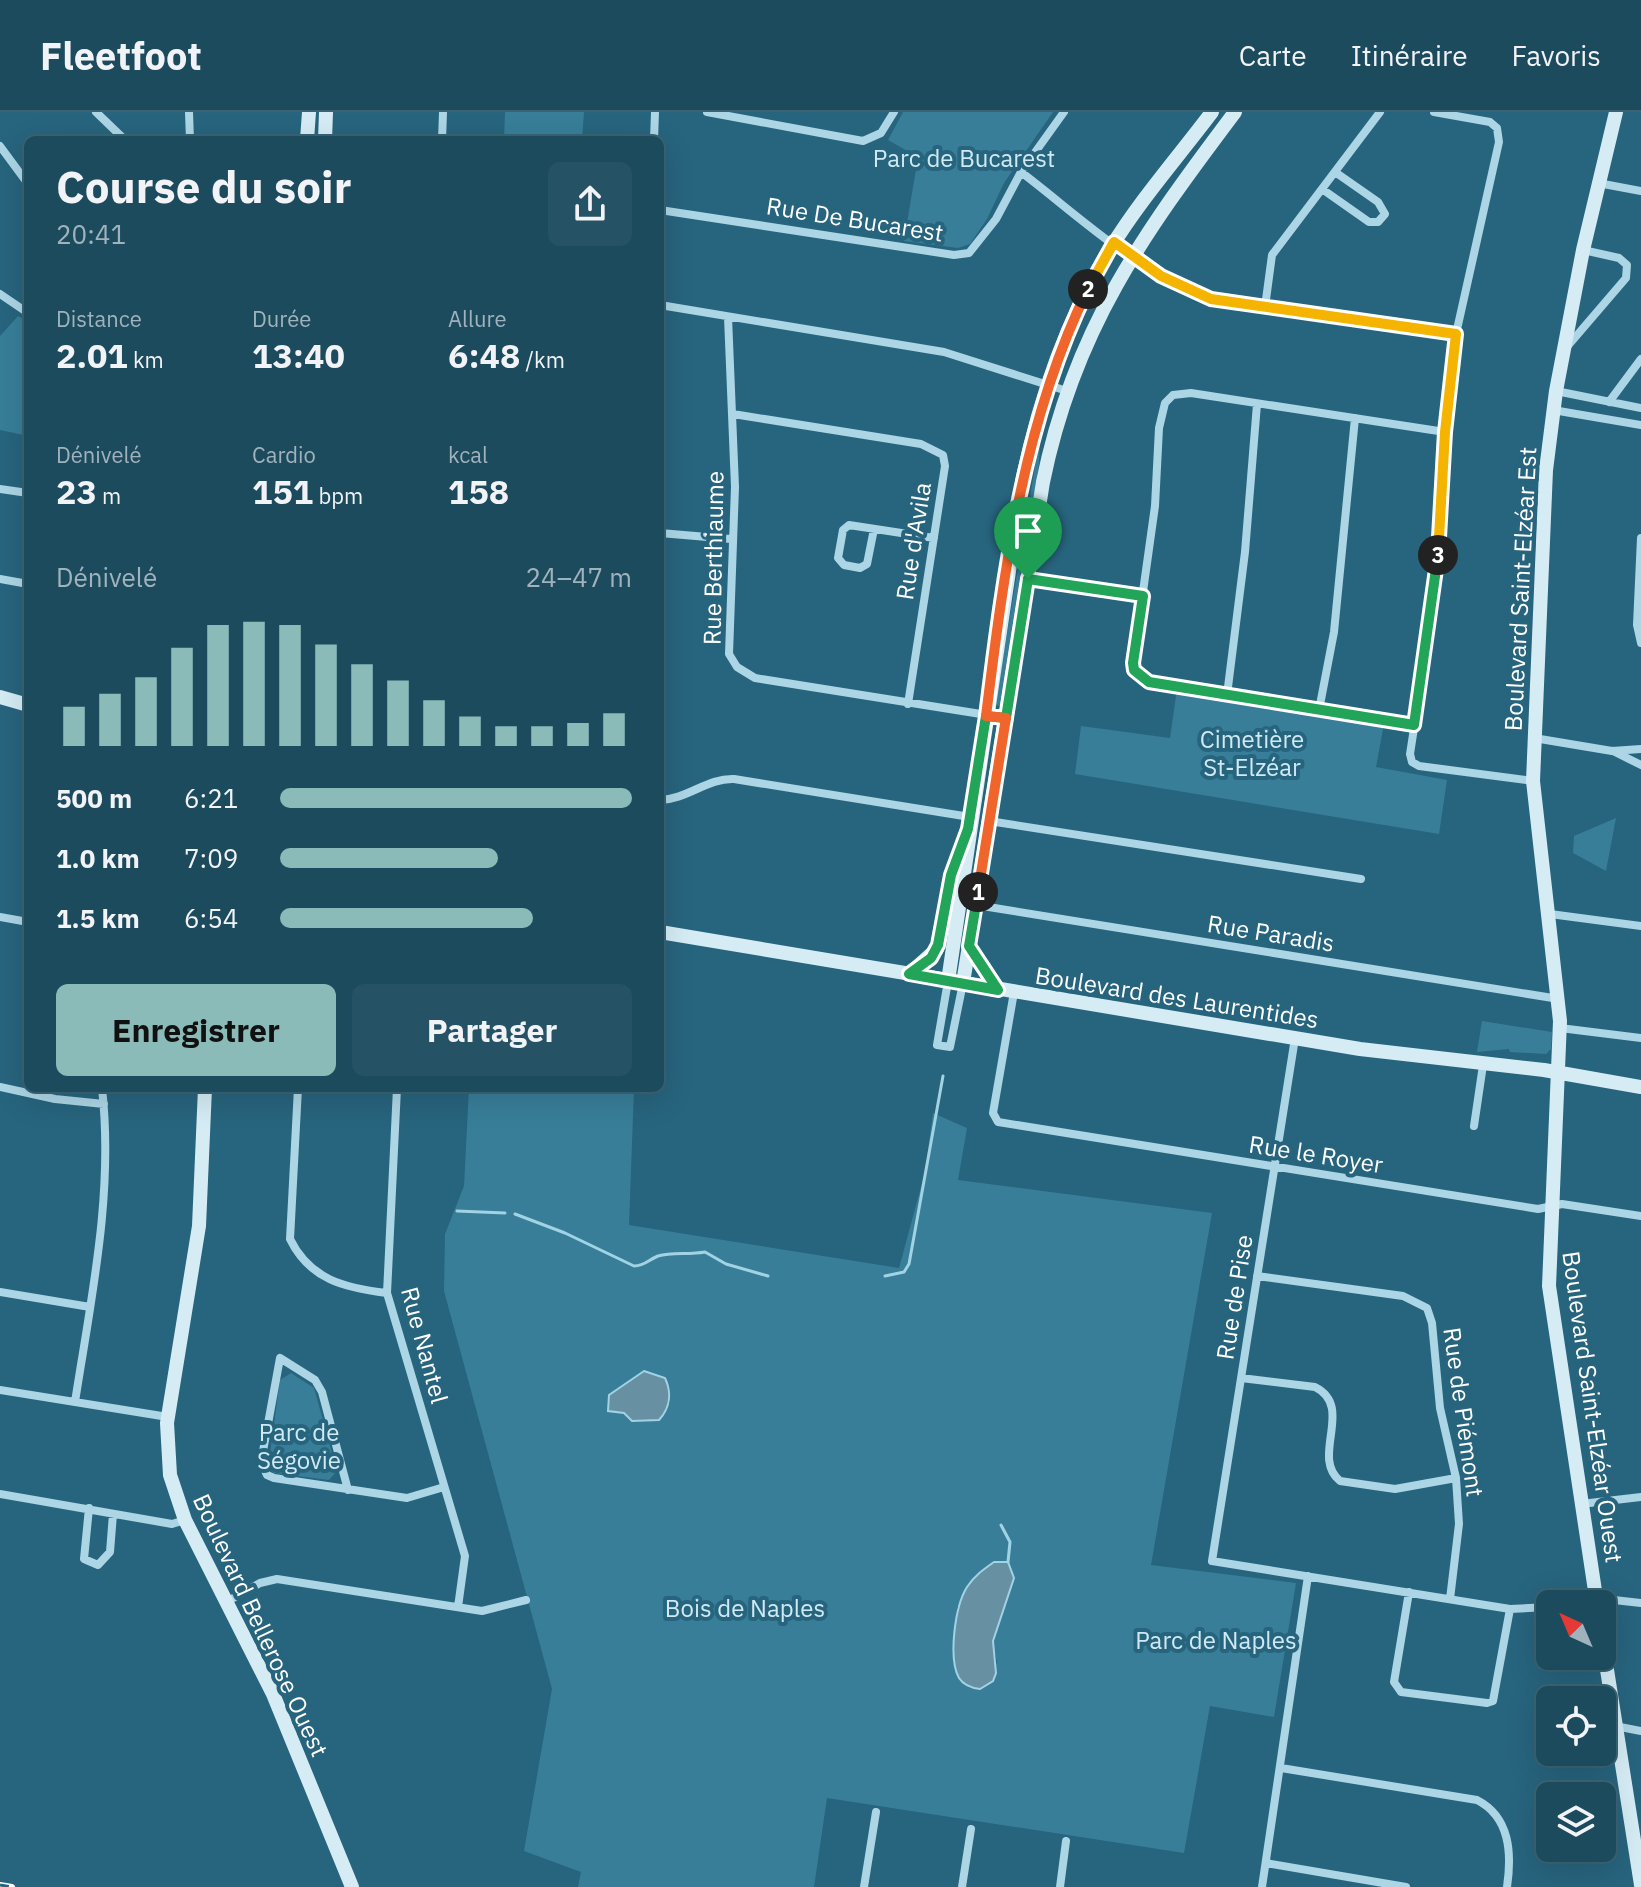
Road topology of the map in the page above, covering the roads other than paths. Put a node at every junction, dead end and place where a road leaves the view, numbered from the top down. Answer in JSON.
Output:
{"nodes":[{"id":1,"x":96,"y":112,"type":"edge"},
{"id":2,"x":189,"y":112,"type":"edge"},
{"id":3,"x":309,"y":112,"type":"edge"},
{"id":4,"x":326,"y":112,"type":"edge"},
{"id":5,"x":443,"y":112,"type":"edge"},
{"id":6,"x":655,"y":112,"type":"edge"},
{"id":7,"x":707,"y":112,"type":"edge"},
{"id":8,"x":894,"y":112,"type":"edge"},
{"id":9,"x":1064,"y":112,"type":"edge"},
{"id":10,"x":1212,"y":112,"type":"edge"},
{"id":11,"x":1235,"y":112,"type":"edge"},
{"id":12,"x":1380,"y":112,"type":"edge"},
{"id":13,"x":1434,"y":112,"type":"edge"},
{"id":14,"x":1616,"y":112,"type":"edge"},
{"id":15,"x":121,"y":136,"type":"edge"},
{"id":16,"x":190,"y":136,"type":"edge"},
{"id":17,"x":307,"y":136,"type":"edge"},
{"id":18,"x":325,"y":136,"type":"edge"},
{"id":19,"x":442,"y":136,"type":"edge"},
{"id":20,"x":654,"y":136,"type":"edge"},
{"id":21,"x":0,"y":146,"type":"edge"},
{"id":22,"x":1021,"y":172,"type":"junction"},
{"id":23,"x":1335,"y":172,"type":"junction"},
{"id":24,"x":24,"y":179,"type":"edge"},
{"id":25,"x":1598,"y":183,"type":"junction"},
{"id":26,"x":1322,"y":189,"type":"junction"},
{"id":27,"x":1641,"y":191,"type":"edge"},
{"id":28,"x":664,"y":211,"type":"edge"},
{"id":29,"x":1114,"y":242,"type":"junction"},
{"id":30,"x":1583,"y":250,"type":"junction"},
{"id":31,"x":1132,"y":255,"type":"junction"},
{"id":32,"x":0,"y":294,"type":"edge"},
{"id":33,"x":664,"y":306,"type":"edge"},
{"id":34,"x":1265,"y":307,"type":"junction"},
{"id":35,"x":24,"y":310,"type":"edge"},
{"id":36,"x":728,"y":317,"type":"junction"},
{"id":37,"x":1456,"y":334,"type":"junction"},
{"id":38,"x":1565,"y":349,"type":"junction"},
{"id":39,"x":1641,"y":359,"type":"edge"},
{"id":40,"x":1047,"y":385,"type":"junction"},
{"id":41,"x":1067,"y":391,"type":"junction"},
{"id":42,"x":1556,"y":391,"type":"junction"},
{"id":43,"x":1609,"y":402,"type":"junction"},
{"id":44,"x":1257,"y":404,"type":"junction"},
{"id":45,"x":1641,"y":408,"type":"edge"},
{"id":46,"x":1553,"y":410,"type":"junction"},
{"id":47,"x":733,"y":414,"type":"junction"},
{"id":48,"x":1355,"y":418,"type":"junction"},
{"id":49,"x":1641,"y":425,"type":"edge"},
{"id":50,"x":1445,"y":432,"type":"junction"},
{"id":51,"x":0,"y":489,"type":"edge"},
{"id":52,"x":24,"y":492,"type":"edge"},
{"id":53,"x":874,"y":529,"type":"junction"},
{"id":54,"x":664,"y":533,"type":"edge"},
{"id":55,"x":934,"y":538,"type":"junction"},
{"id":56,"x":1641,"y":538,"type":"edge"},
{"id":57,"x":731,"y":539,"type":"junction"},
{"id":58,"x":0,"y":579,"type":"edge"},
{"id":59,"x":1028,"y":579,"type":"junction"},
{"id":60,"x":24,"y":583,"type":"edge"},
{"id":61,"x":1143,"y":596,"type":"junction"},
{"id":62,"x":1641,"y":643,"type":"edge"},
{"id":63,"x":1227,"y":695,"type":"junction"},
{"id":64,"x":0,"y":697,"type":"edge"},
{"id":65,"x":24,"y":704,"type":"edge"},
{"id":66,"x":908,"y":704,"type":"junction"},
{"id":67,"x":1319,"y":710,"type":"junction"},
{"id":68,"x":986,"y":716,"type":"junction"},
{"id":69,"x":1006,"y":718,"type":"junction"},
{"id":70,"x":1414,"y":725,"type":"junction"},
{"id":71,"x":1534,"y":738,"type":"junction"},
{"id":72,"x":1641,"y":749,"type":"edge"},
{"id":73,"x":1612,"y":751,"type":"junction"},
{"id":74,"x":1641,"y":765,"type":"edge"},
{"id":75,"x":1533,"y":781,"type":"junction"},
{"id":76,"x":664,"y":799,"type":"edge"},
{"id":77,"x":989,"y":821,"type":"junction"},
{"id":78,"x":969,"y":823,"type":"junction"},
{"id":79,"x":1361,"y":879,"type":"dead end"},
{"id":80,"x":976,"y":905,"type":"junction"},
{"id":81,"x":1550,"y":914,"type":"junction"},
{"id":82,"x":0,"y":917,"type":"edge"},
{"id":83,"x":24,"y":921,"type":"edge"},
{"id":84,"x":1641,"y":926,"type":"edge"},
{"id":85,"x":664,"y":933,"type":"edge"},
{"id":86,"x":969,"y":946,"type":"junction"},
{"id":87,"x":909,"y":974,"type":"junction"},
{"id":88,"x":955,"y":982,"type":"junction"},
{"id":89,"x":998,"y":990,"type":"junction"},
{"id":90,"x":1014,"y":992,"type":"junction"},
{"id":91,"x":1559,"y":999,"type":"junction"},
{"id":92,"x":1560,"y":1028,"type":"junction"},
{"id":93,"x":1295,"y":1038,"type":"junction"},
{"id":94,"x":1641,"y":1038,"type":"edge"},
{"id":95,"x":1483,"y":1065,"type":"junction"},
{"id":96,"x":1558,"y":1072,"type":"junction"},
{"id":97,"x":0,"y":1087,"type":"edge"},
{"id":98,"x":1641,"y":1087,"type":"edge"},
{"id":99,"x":102,"y":1092,"type":"edge"},
{"id":100,"x":205,"y":1092,"type":"edge"},
{"id":101,"x":298,"y":1092,"type":"edge"},
{"id":102,"x":397,"y":1092,"type":"edge"},
{"id":103,"x":104,"y":1104,"type":"junction"},
{"id":104,"x":1474,"y":1126,"type":"dead end"},
{"id":105,"x":1274,"y":1167,"type":"junction"},
{"id":106,"x":1550,"y":1206,"type":"junction"},
{"id":107,"x":1641,"y":1216,"type":"edge"},
{"id":108,"x":1257,"y":1276,"type":"junction"},
{"id":109,"x":0,"y":1292,"type":"edge"},
{"id":110,"x":387,"y":1293,"type":"junction"},
{"id":111,"x":90,"y":1307,"type":"junction"},
{"id":112,"x":1241,"y":1378,"type":"junction"},
{"id":113,"x":0,"y":1390,"type":"edge"},
{"id":114,"x":75,"y":1402,"type":"junction"},
{"id":115,"x":168,"y":1417,"type":"junction"},
{"id":116,"x":1456,"y":1478,"type":"junction"},
{"id":117,"x":444,"y":1487,"type":"junction"},
{"id":118,"x":348,"y":1490,"type":"junction"},
{"id":119,"x":0,"y":1496,"type":"edge"},
{"id":120,"x":1641,"y":1497,"type":"edge"},
{"id":121,"x":1581,"y":1504,"type":"junction"},
{"id":122,"x":89,"y":1508,"type":"junction"},
{"id":123,"x":113,"y":1514,"type":"junction"},
{"id":124,"x":185,"y":1520,"type":"junction"},
{"id":125,"x":1308,"y":1576,"type":"junction"},
{"id":126,"x":1594,"y":1590,"type":"edge"},
{"id":127,"x":1409,"y":1592,"type":"junction"},
{"id":128,"x":1450,"y":1599,"type":"junction"},
{"id":129,"x":526,"y":1600,"type":"dead end"},
{"id":130,"x":228,"y":1601,"type":"junction"},
{"id":131,"x":1616,"y":1602,"type":"edge"},
{"id":132,"x":1641,"y":1603,"type":"edge"},
{"id":133,"x":458,"y":1607,"type":"junction"},
{"id":134,"x":1536,"y":1608,"type":"edge"},
{"id":135,"x":1510,"y":1609,"type":"junction"},
{"id":136,"x":1616,"y":1726,"type":"edge"},
{"id":137,"x":1616,"y":1731,"type":"edge"},
{"id":138,"x":1641,"y":1731,"type":"edge"},
{"id":139,"x":1281,"y":1768,"type":"junction"},
{"id":140,"x":876,"y":1812,"type":"dead end"},
{"id":141,"x":971,"y":1829,"type":"dead end"},
{"id":142,"x":1066,"y":1841,"type":"dead end"},
{"id":143,"x":1638,"y":1846,"type":"edge"},
{"id":144,"x":1266,"y":1863,"type":"junction"},
{"id":145,"x":1641,"y":1886,"type":"edge"},
{"id":146,"x":352,"y":1887,"type":"edge"},
{"id":147,"x":864,"y":1887,"type":"edge"},
{"id":148,"x":962,"y":1887,"type":"edge"},
{"id":149,"x":1060,"y":1887,"type":"edge"},
{"id":150,"x":1262,"y":1887,"type":"edge"},
{"id":151,"x":1406,"y":1887,"type":"edge"},
{"id":152,"x":1507,"y":1887,"type":"edge"},
{"id":153,"x":1632,"y":1887,"type":"edge"}],
"edges":[{"from":1,"to":15,"type":"street"},
{"from":2,"to":16,"type":"street"},
{"from":3,"to":17,"type":"main road"},
{"from":4,"to":18,"type":"main road"},
{"from":5,"to":19,"type":"street"},
{"from":6,"to":20,"type":"street"},
{"from":7,"to":8,"type":"street"},
{"from":9,"to":22,"type":"street","name":"Rue De Bucarest"},
{"from":10,"to":29,"type":"main road"},
{"from":11,"to":31,"type":"main road"},
{"from":12,"to":23,"type":"street"},
{"from":13,"to":37,"type":"street"},
{"from":14,"to":25,"type":"main road","name":"Boulevard Saint-Elzéar Est"},
{"from":21,"to":24,"type":"street"},
{"from":22,"to":28,"type":"street","name":"Rue De Bucarest"},
{"from":22,"to":29,"type":"street"},
{"from":23,"to":26,"type":"street"},
{"from":23,"to":26,"type":"street"},
{"from":25,"to":27,"type":"street"},
{"from":25,"to":30,"type":"main road","name":"Boulevard Saint-Elzéar Est"},
{"from":26,"to":34,"type":"street"},
{"from":29,"to":31,"type":"street"},
{"from":29,"to":40,"type":"main road"},
{"from":30,"to":38,"type":"main road","name":"Boulevard Saint-Elzéar Est"},
{"from":30,"to":38,"type":"street"},
{"from":31,"to":34,"type":"street"},
{"from":31,"to":41,"type":"main road"},
{"from":32,"to":35,"type":"street"},
{"from":33,"to":36,"type":"street"},
{"from":34,"to":37,"type":"street"},
{"from":36,"to":40,"type":"street"},
{"from":36,"to":47,"type":"street","name":"Rue Berthiaume"},
{"from":37,"to":50,"type":"street"},
{"from":38,"to":42,"type":"main road","name":"Boulevard Saint-Elzéar Est"},
{"from":39,"to":43,"type":"street"},
{"from":40,"to":41,"type":"street"},
{"from":40,"to":68,"type":"main road"},
{"from":41,"to":59,"type":"main road"},
{"from":42,"to":43,"type":"street"},
{"from":42,"to":46,"type":"main road","name":"Boulevard Saint-Elzéar Est"},
{"from":43,"to":45,"type":"street"},
{"from":44,"to":48,"type":"street"},
{"from":44,"to":61,"type":"street"},
{"from":44,"to":63,"type":"street"},
{"from":46,"to":49,"type":"street"},
{"from":46,"to":71,"type":"main road","name":"Boulevard Saint-Elzéar Est"},
{"from":47,"to":55,"type":"street","name":"Rue d'Avila"},
{"from":47,"to":57,"type":"street","name":"Rue Berthiaume"},
{"from":48,"to":50,"type":"street"},
{"from":48,"to":67,"type":"street"},
{"from":50,"to":70,"type":"street"},
{"from":51,"to":52,"type":"street"},
{"from":53,"to":53,"type":"street"},
{"from":53,"to":55,"type":"street"},
{"from":54,"to":57,"type":"street"},
{"from":55,"to":66,"type":"street","name":"Rue d'Avila"},
{"from":56,"to":62,"type":"street"},
{"from":57,"to":66,"type":"street","name":"Rue Berthiaume"},
{"from":58,"to":60,"type":"street"},
{"from":59,"to":61,"type":"street"},
{"from":59,"to":69,"type":"main road"},
{"from":61,"to":63,"type":"street"},
{"from":63,"to":67,"type":"street"},
{"from":64,"to":65,"type":"main road"},
{"from":66,"to":68,"type":"street","name":"Rue Berthiaume"},
{"from":67,"to":70,"type":"street"},
{"from":68,"to":69,"type":"street","name":"Rue Berthiaume"},
{"from":68,"to":78,"type":"main road"},
{"from":69,"to":77,"type":"main road"},
{"from":70,"to":75,"type":"street"},
{"from":71,"to":73,"type":"street"},
{"from":71,"to":75,"type":"main road","name":"Boulevard Saint-Elzéar Est"},
{"from":72,"to":73,"type":"street"},
{"from":73,"to":74,"type":"street"},
{"from":75,"to":81,"type":"main road","name":"Boulevard Saint-Elzéar Est"},
{"from":76,"to":78,"type":"street"},
{"from":77,"to":79,"type":"street"},
{"from":77,"to":80,"type":"main road"},
{"from":78,"to":87,"type":"main road"},
{"from":78,"to":88,"type":"main road"},
{"from":80,"to":86,"type":"main road"},
{"from":80,"to":91,"type":"street","name":"Rue Paradis"},
{"from":81,"to":84,"type":"street"},
{"from":81,"to":91,"type":"main road","name":"Boulevard Saint-Elzéar Est"},
{"from":82,"to":83,"type":"street"},
{"from":85,"to":87,"type":"main road","name":"Boulevard des Laurentides"},
{"from":86,"to":88,"type":"main road"},
{"from":86,"to":89,"type":"main road"},
{"from":87,"to":88,"type":"main road","name":"Boulevard des Laurentides"},
{"from":88,"to":88,"type":"street"},
{"from":88,"to":89,"type":"main road","name":"Boulevard des Laurentides"},
{"from":89,"to":90,"type":"main road","name":"Boulevard des Laurentides"},
{"from":90,"to":93,"type":"main road","name":"Boulevard des Laurentides"},
{"from":90,"to":105,"type":"street","name":"Rue le Royer"},
{"from":91,"to":92,"type":"main road","name":"Boulevard Saint-Elzéar Est"},
{"from":92,"to":94,"type":"street"},
{"from":92,"to":96,"type":"main road","name":"Boulevard Saint-Elzéar Est"},
{"from":93,"to":95,"type":"main road","name":"Boulevard des Laurentides"},
{"from":93,"to":105,"type":"street","name":"Rue de Pise"},
{"from":95,"to":96,"type":"main road","name":"Boulevard des Laurentides"},
{"from":95,"to":104,"type":"street"},
{"from":96,"to":98,"type":"main road","name":"Boulevard des Laurentides"},
{"from":96,"to":106,"type":"main road","name":"Boulevard Saint-Elzéar Ouest"},
{"from":97,"to":103,"type":"street"},
{"from":99,"to":103,"type":"street"},
{"from":100,"to":115,"type":"main road","name":"Boulevard Bellerose Ouest"},
{"from":101,"to":110,"type":"street"},
{"from":102,"to":110,"type":"street","name":"Rue Nantel"},
{"from":103,"to":111,"type":"street"},
{"from":105,"to":106,"type":"street","name":"Rue le Royer"},
{"from":105,"to":108,"type":"street","name":"Rue de Pise"},
{"from":106,"to":107,"type":"street","name":"Rue le Royer"},
{"from":106,"to":121,"type":"main road","name":"Boulevard Saint-Elzéar Ouest"},
{"from":108,"to":112,"type":"street","name":"Rue de Pise"},
{"from":108,"to":116,"type":"street","name":"Rue de Piémont"},
{"from":109,"to":111,"type":"street"},
{"from":110,"to":117,"type":"street","name":"Rue Nantel"},
{"from":111,"to":114,"type":"street"},
{"from":112,"to":116,"type":"street"},
{"from":112,"to":125,"type":"street","name":"Rue de Pise"},
{"from":113,"to":114,"type":"street"},
{"from":114,"to":115,"type":"street"},
{"from":115,"to":124,"type":"main road","name":"Boulevard Bellerose Ouest"},
{"from":116,"to":128,"type":"street","name":"Rue de Piémont"},
{"from":117,"to":118,"type":"street"},
{"from":117,"to":133,"type":"street","name":"Rue Nantel"},
{"from":118,"to":118,"type":"street"},
{"from":119,"to":122,"type":"street"},
{"from":120,"to":121,"type":"street"},
{"from":121,"to":126,"type":"main road","name":"Boulevard Saint-Elzéar Ouest"},
{"from":122,"to":123,"type":"street"},
{"from":122,"to":123,"type":"street"},
{"from":123,"to":124,"type":"street"},
{"from":124,"to":130,"type":"main road","name":"Boulevard Bellerose Ouest"},
{"from":125,"to":127,"type":"street"},
{"from":125,"to":139,"type":"street"},
{"from":127,"to":128,"type":"street"},
{"from":127,"to":135,"type":"street"},
{"from":128,"to":135,"type":"street"},
{"from":129,"to":133,"type":"street"},
{"from":130,"to":133,"type":"street"},
{"from":130,"to":146,"type":"main road","name":"Boulevard Bellerose Ouest"},
{"from":131,"to":132,"type":"street"},
{"from":134,"to":135,"type":"street"},
{"from":136,"to":138,"type":"street"},
{"from":137,"to":143,"type":"main road"},
{"from":139,"to":144,"type":"street"},
{"from":139,"to":152,"type":"street"},
{"from":140,"to":147,"type":"street"},
{"from":141,"to":148,"type":"street"},
{"from":142,"to":149,"type":"street"},
{"from":143,"to":145,"type":"main road"},
{"from":144,"to":150,"type":"street"},
{"from":144,"to":151,"type":"street"},
{"from":145,"to":153,"type":"street"}]}
